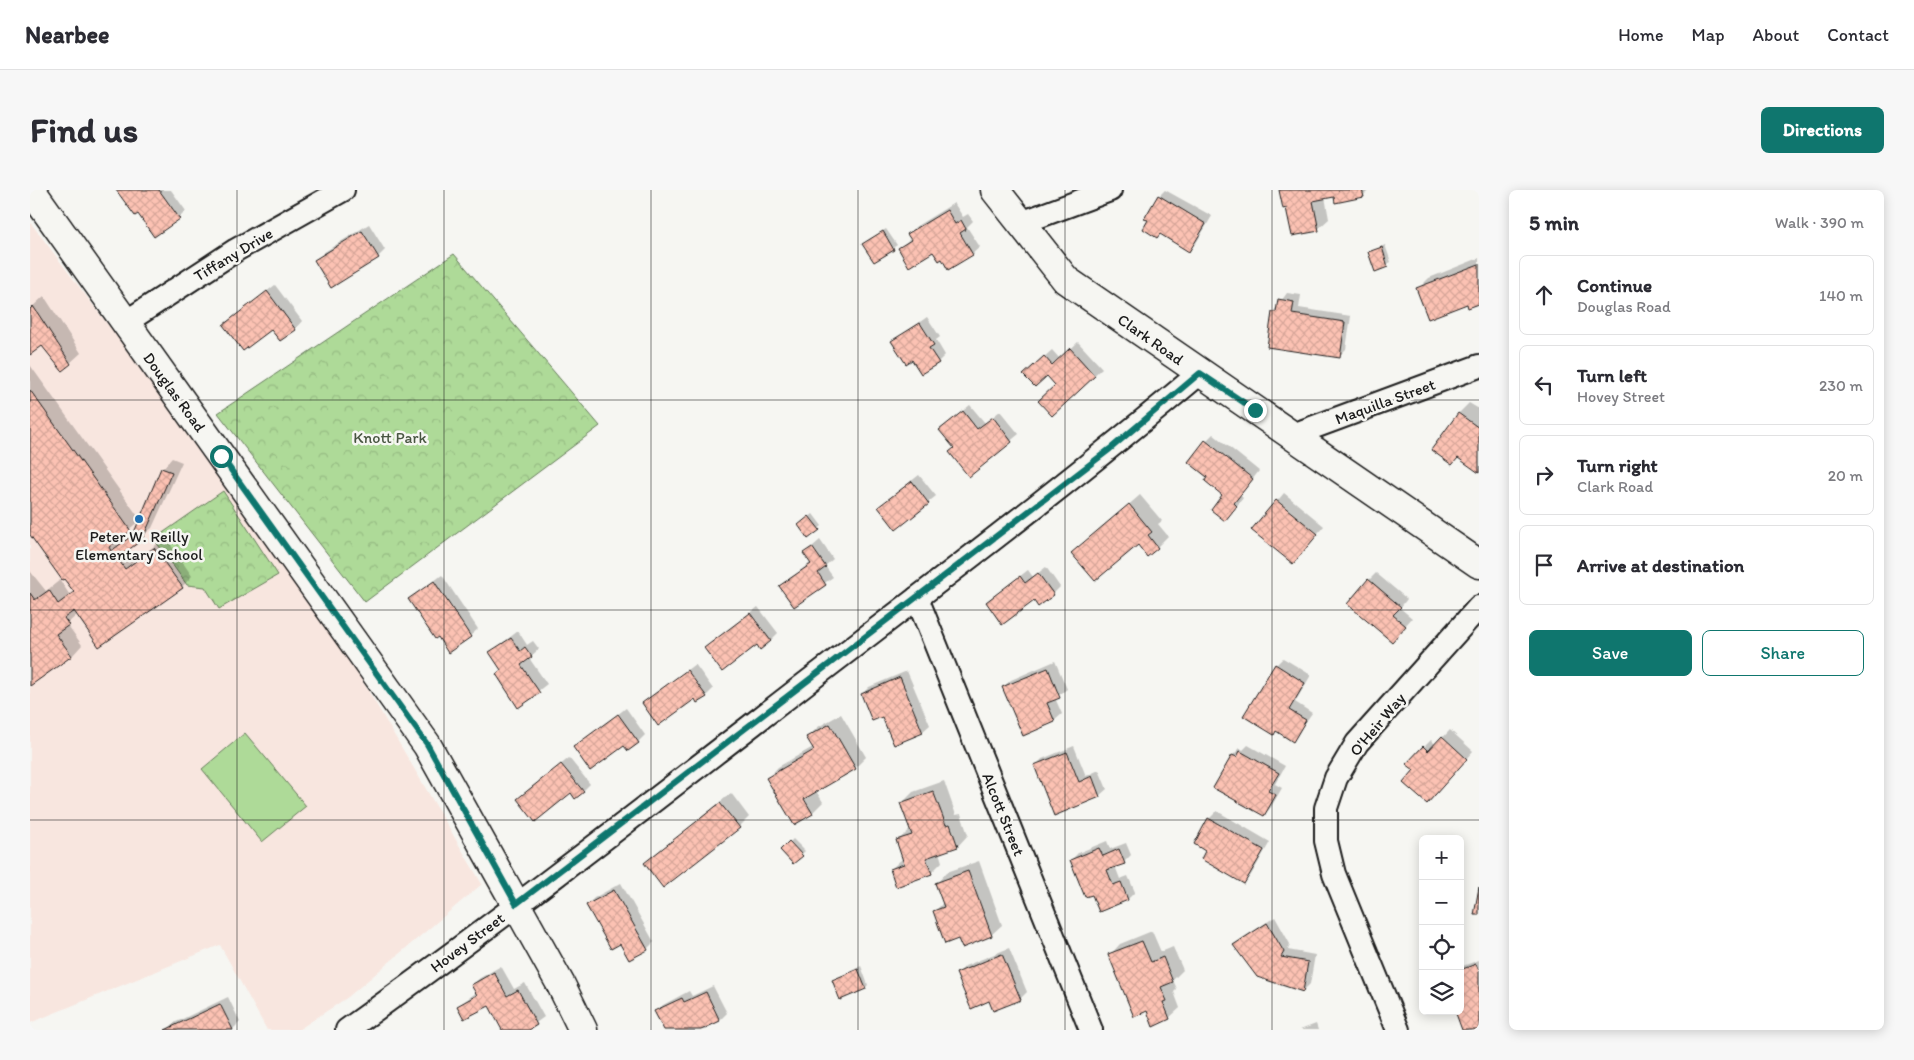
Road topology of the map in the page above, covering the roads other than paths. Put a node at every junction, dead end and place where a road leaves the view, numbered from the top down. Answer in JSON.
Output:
{"nodes":[{"id":1,"x":31,"y":190,"type":"edge"},
{"id":2,"x":343,"y":190,"type":"edge"},
{"id":3,"x":995,"y":190,"type":"edge"},
{"id":4,"x":1110,"y":190,"type":"edge"},
{"id":5,"x":1021,"y":223,"type":"junction"},
{"id":6,"x":126,"y":322,"type":"junction"},
{"id":7,"x":1479,"y":366,"type":"edge"},
{"id":8,"x":1200,"y":373,"type":"junction"},
{"id":9,"x":1290,"y":436,"type":"junction"},
{"id":10,"x":1479,"y":564,"type":"edge"},
{"id":11,"x":916,"y":598,"type":"junction"},
{"id":12,"x":1479,"y":607,"type":"edge"},
{"id":13,"x":516,"y":904,"type":"junction"},
{"id":14,"x":347,"y":1030,"type":"edge"},
{"id":15,"x":583,"y":1030,"type":"edge"},
{"id":16,"x":1091,"y":1030,"type":"edge"},
{"id":17,"x":1398,"y":1030,"type":"edge"}],
"edges":[{"from":1,"to":6,"type":"street","name":"Douglas Road"},
{"from":2,"to":6,"type":"street","name":"Tiffany Drive"},
{"from":3,"to":5,"type":"street","name":"Clark Road"},
{"from":4,"to":5,"type":"street"},
{"from":5,"to":8,"type":"street","name":"Clark Road"},
{"from":6,"to":13,"type":"street","name":"Douglas Road"},
{"from":7,"to":9,"type":"street","name":"Maquilla Street"},
{"from":8,"to":9,"type":"street","name":"Clark Road"},
{"from":8,"to":11,"type":"street","name":"Hovey Street"},
{"from":9,"to":10,"type":"street","name":"Clark Road"},
{"from":11,"to":13,"type":"street","name":"Hovey Street"},
{"from":11,"to":16,"type":"street","name":"Alcott Street"},
{"from":12,"to":17,"type":"street","name":"O'Heir Way"},
{"from":13,"to":14,"type":"street","name":"Hovey Street"},
{"from":13,"to":15,"type":"street","name":"Douglas Road"}]}
